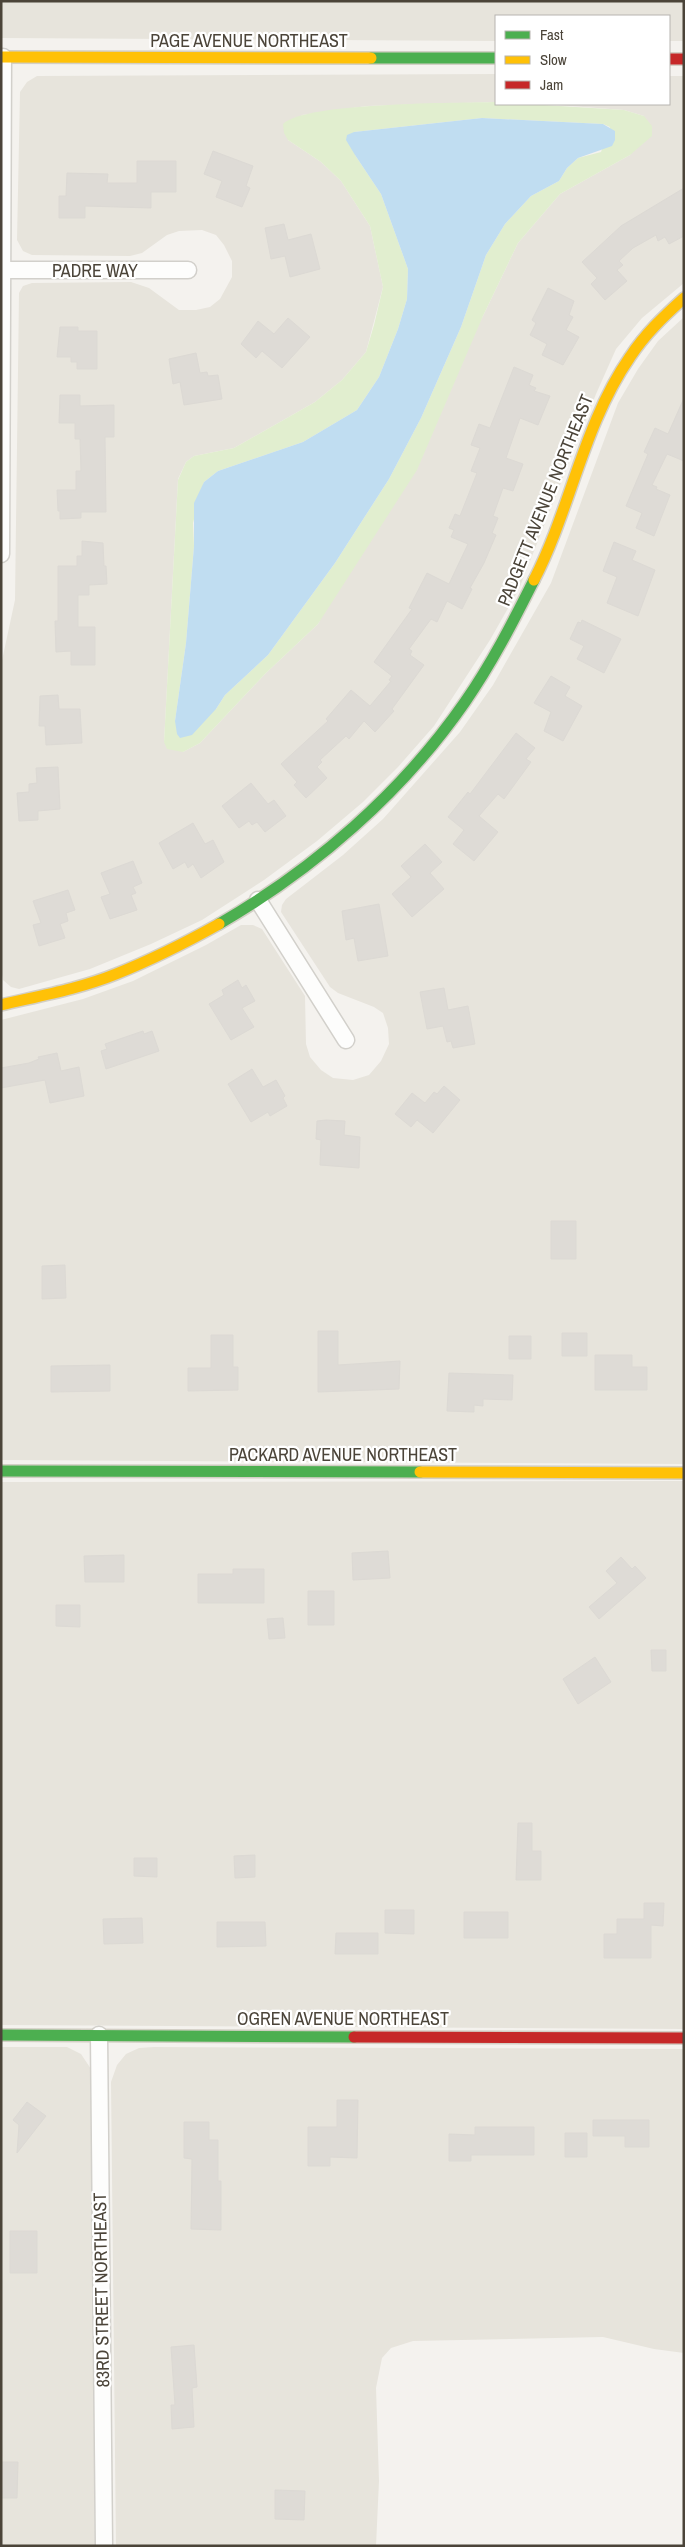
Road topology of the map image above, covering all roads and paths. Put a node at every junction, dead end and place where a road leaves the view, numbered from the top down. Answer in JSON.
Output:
{"nodes":[{"id":1,"x":2,"y":57,"type":"edge"},
{"id":2,"x":495,"y":58,"type":"edge"},
{"id":3,"x":670,"y":59,"type":"edge"},
{"id":4,"x":684,"y":59,"type":"edge"},
{"id":5,"x":2,"y":270,"type":"edge"},
{"id":6,"x":188,"y":270,"type":"dead end"},
{"id":7,"x":684,"y":298,"type":"edge"},
{"id":8,"x":1,"y":554,"type":"edge"},
{"id":9,"x":258,"y":900,"type":"junction"},
{"id":10,"x":1,"y":1005,"type":"edge"},
{"id":11,"x":346,"y":1040,"type":"dead end"},
{"id":12,"x":1,"y":1471,"type":"edge"},
{"id":13,"x":684,"y":1473,"type":"edge"},
{"id":14,"x":99,"y":2034,"type":"junction"},
{"id":15,"x":1,"y":2035,"type":"edge"},
{"id":16,"x":684,"y":2038,"type":"edge"},
{"id":17,"x":104,"y":2546,"type":"edge"}],
"edges":[{"from":1,"to":2,"type":"street","name":"PAGE AVENUE NORTHEAST"},
{"from":1,"to":5,"type":"street"},
{"from":3,"to":4,"type":"street"},
{"from":5,"to":6,"type":"street","name":"PADRE WAY"},
{"from":5,"to":8,"type":"street"},
{"from":7,"to":9,"type":"street","name":"PADGETT AVENUE NORTHEAST"},
{"from":9,"to":10,"type":"street","name":"PADGETT AVENUE NORTHEAST"},
{"from":9,"to":11,"type":"street"},
{"from":12,"to":13,"type":"street","name":"PACKARD AVENUE NORTHEAST"},
{"from":14,"to":15,"type":"street","name":"OGREN AVENUE NORTHEAST"},
{"from":14,"to":16,"type":"street","name":"OGREN AVENUE NORTHEAST"},
{"from":14,"to":17,"type":"street","name":"83RD STREET NORTHEAST"}]}
